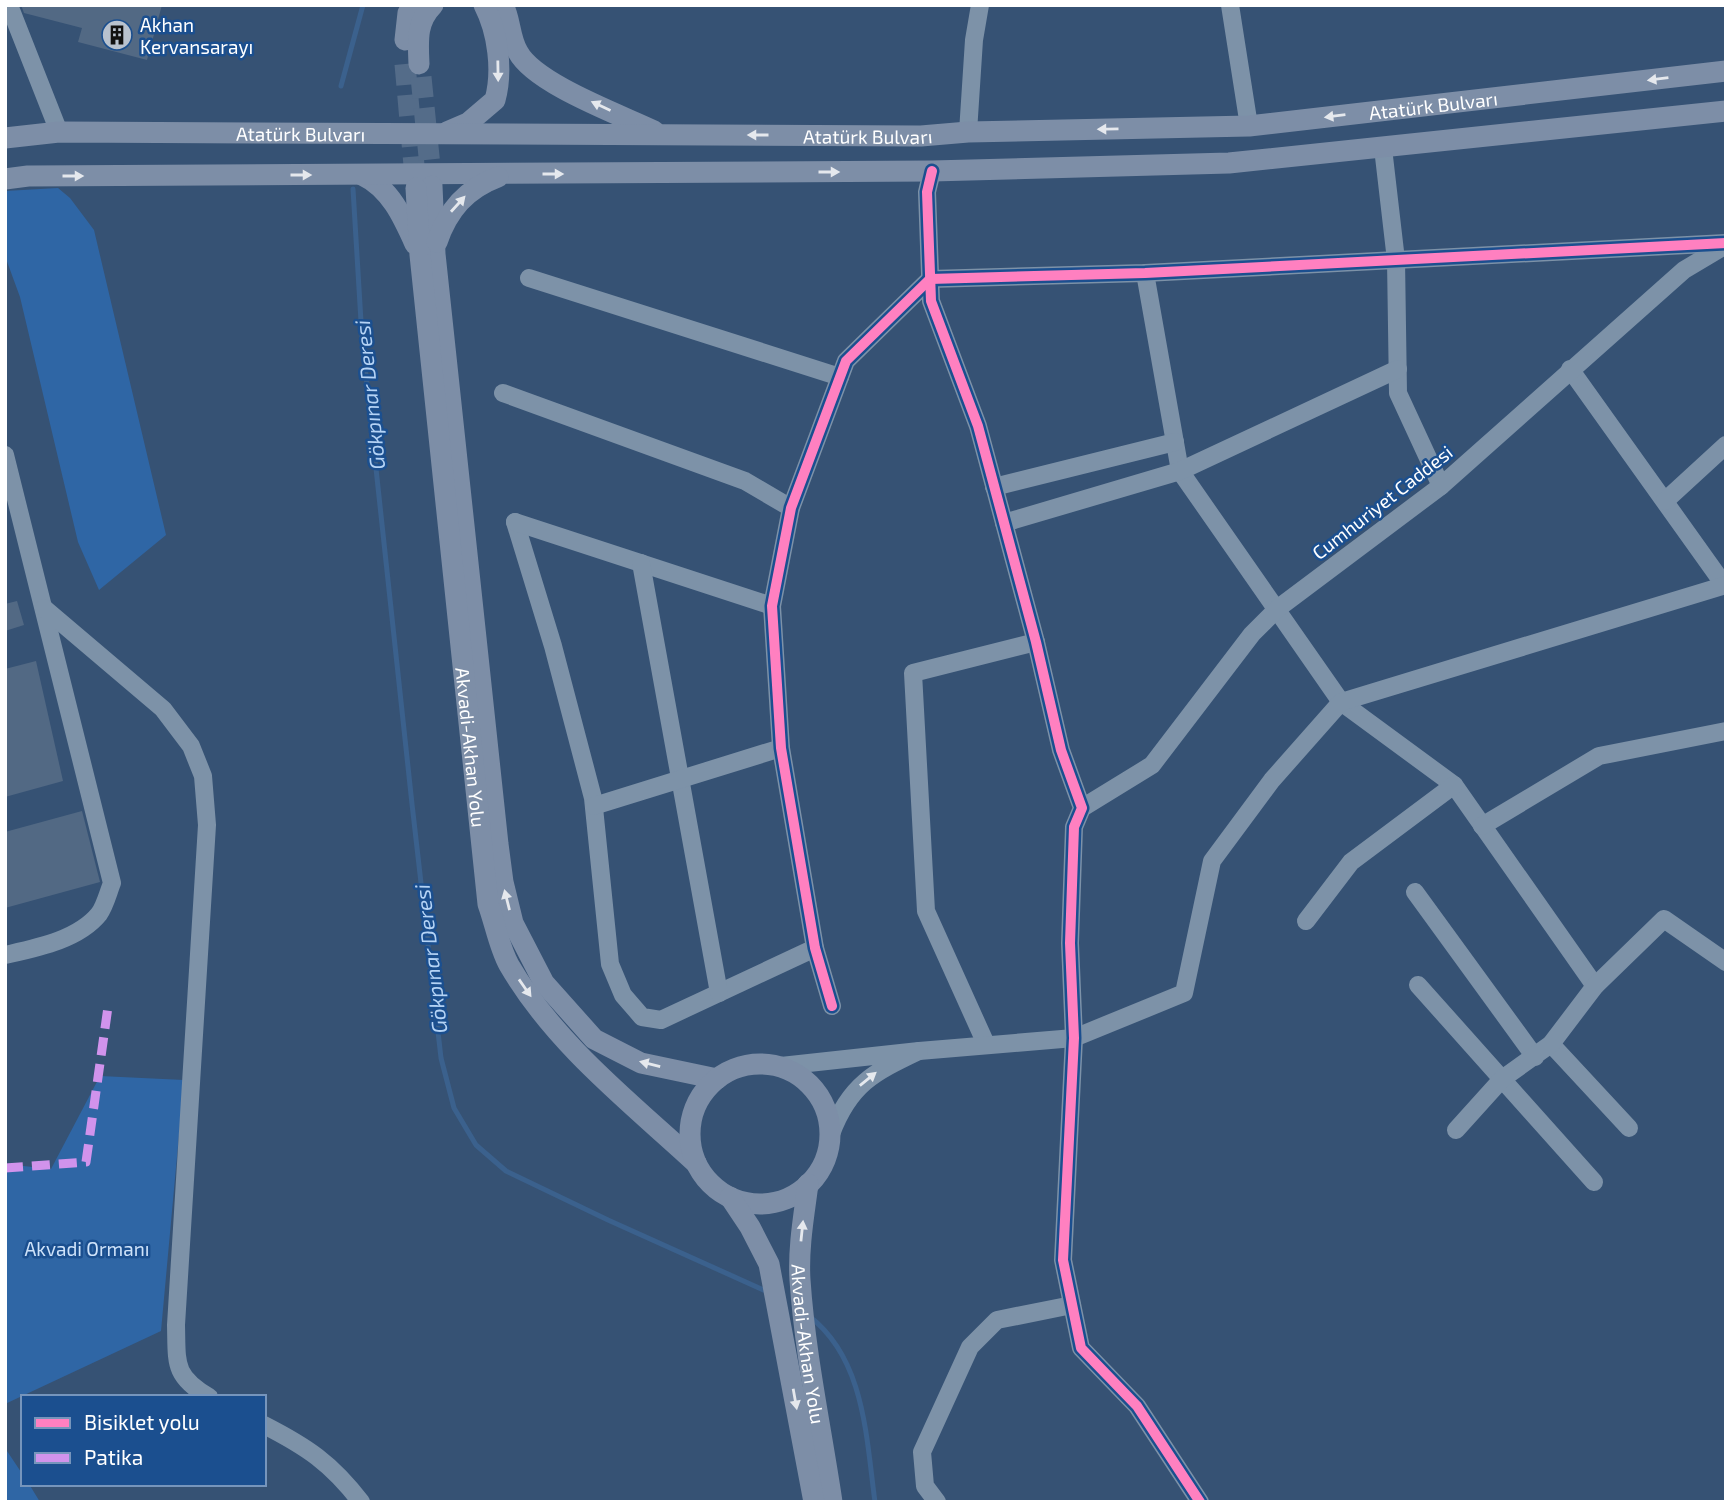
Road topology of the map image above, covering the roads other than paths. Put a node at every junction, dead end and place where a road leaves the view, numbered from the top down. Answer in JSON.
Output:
{"nodes":[{"id":1,"x":9,"y":5,"type":"edge"},
{"id":2,"x":413,"y":5,"type":"edge"},
{"id":3,"x":433,"y":5,"type":"edge"},
{"id":4,"x":484,"y":5,"type":"edge"},
{"id":5,"x":503,"y":5,"type":"edge"},
{"id":6,"x":980,"y":5,"type":"edge"},
{"id":7,"x":1230,"y":5,"type":"edge"},
{"id":8,"x":1726,"y":71,"type":"edge"},
{"id":9,"x":1726,"y":111,"type":"edge"},
{"id":10,"x":1249,"y":126,"type":"junction"},
{"id":11,"x":59,"y":132,"type":"junction"},
{"id":12,"x":968,"y":132,"type":"junction"},
{"id":13,"x":442,"y":134,"type":"junction"},
{"id":14,"x":663,"y":135,"type":"junction"},
{"id":15,"x":5,"y":138,"type":"edge"},
{"id":16,"x":1383,"y":148,"type":"junction"},
{"id":17,"x":932,"y":172,"type":"junction"},
{"id":18,"x":505,"y":174,"type":"junction"},
{"id":19,"x":362,"y":175,"type":"junction"},
{"id":20,"x":5,"y":179,"type":"edge"},
{"id":21,"x":424,"y":187,"type":"tunnel mouth"},
{"id":22,"x":1726,"y":244,"type":"edge"},
{"id":23,"x":427,"y":255,"type":"junction"},
{"id":24,"x":1396,"y":260,"type":"junction"},
{"id":25,"x":1144,"y":273,"type":"junction"},
{"id":26,"x":528,"y":278,"type":"dead end"},
{"id":27,"x":930,"y":279,"type":"junction"},
{"id":28,"x":1398,"y":369,"type":"junction"},
{"id":29,"x":1570,"y":369,"type":"junction"},
{"id":30,"x":840,"y":377,"type":"junction"},
{"id":31,"x":503,"y":393,"type":"dead end"},
{"id":32,"x":1175,"y":442,"type":"junction"},
{"id":33,"x":1726,"y":445,"type":"edge"},
{"id":34,"x":5,"y":455,"type":"edge"},
{"id":35,"x":1180,"y":471,"type":"junction"},
{"id":36,"x":1441,"y":486,"type":"junction"},
{"id":37,"x":994,"y":487,"type":"junction"},
{"id":38,"x":1665,"y":501,"type":"junction"},
{"id":39,"x":791,"y":508,"type":"junction"},
{"id":40,"x":1004,"y":523,"type":"junction"},
{"id":41,"x":640,"y":563,"type":"junction"},
{"id":42,"x":1725,"y":585,"type":"edge"},
{"id":43,"x":772,"y":606,"type":"junction"},
{"id":44,"x":44,"y":608,"type":"junction"},
{"id":45,"x":1278,"y":609,"type":"junction"},
{"id":46,"x":1036,"y":642,"type":"junction"},
{"id":47,"x":1341,"y":702,"type":"junction"},
{"id":48,"x":1726,"y":731,"type":"edge"},
{"id":49,"x":781,"y":748,"type":"junction"},
{"id":50,"x":679,"y":779,"type":"junction"},
{"id":51,"x":1454,"y":785,"type":"junction"},
{"id":52,"x":594,"y":806,"type":"junction"},
{"id":53,"x":1082,"y":808,"type":"junction"},
{"id":54,"x":1482,"y":826,"type":"junction"},
{"id":55,"x":1415,"y":892,"type":"dead end"},
{"id":56,"x":1306,"y":921,"type":"dead end"},
{"id":57,"x":815,"y":948,"type":"junction"},
{"id":58,"x":5,"y":955,"type":"edge"},
{"id":59,"x":1726,"y":962,"type":"edge"},
{"id":60,"x":1418,"y":985,"type":"dead end"},
{"id":61,"x":1595,"y":986,"type":"junction"},
{"id":62,"x":719,"y":993,"type":"junction"},
{"id":63,"x":832,"y":1006,"type":"dead end"},
{"id":64,"x":1074,"y":1038,"type":"junction"},
{"id":65,"x":986,"y":1044,"type":"junction"},
{"id":66,"x":1551,"y":1044,"type":"junction"},
{"id":67,"x":919,"y":1051,"type":"junction"},
{"id":68,"x":1535,"y":1057,"type":"junction"},
{"id":69,"x":781,"y":1066,"type":"junction"},
{"id":70,"x":717,"y":1079,"type":"junction"},
{"id":71,"x":1502,"y":1079,"type":"junction"},
{"id":72,"x":1629,"y":1128,"type":"dead end"},
{"id":73,"x":1456,"y":1130,"type":"dead end"},
{"id":74,"x":831,"y":1134,"type":"junction"},
{"id":75,"x":696,"y":1163,"type":"junction"},
{"id":76,"x":1594,"y":1182,"type":"dead end"},
{"id":77,"x":808,"y":1184,"type":"junction"},
{"id":78,"x":730,"y":1198,"type":"junction"},
{"id":79,"x":1072,"y":1306,"type":"junction"},
{"id":80,"x":206,"y":1395,"type":"edge"},
{"id":81,"x":266,"y":1426,"type":"edge"},
{"id":82,"x":361,"y":1502,"type":"edge"},
{"id":83,"x":814,"y":1502,"type":"edge"},
{"id":84,"x":832,"y":1502,"type":"edge"},
{"id":85,"x":937,"y":1502,"type":"edge"},
{"id":86,"x":1200,"y":1502,"type":"edge"}],
"edges":[{"from":1,"to":11,"type":"street"},
{"from":2,"to":3,"type":"main road"},
{"from":4,"to":13,"type":"main road","one_way":true},
{"from":14,"to":5,"type":"main road","one_way":true},
{"from":6,"to":12,"type":"street"},
{"from":7,"to":10,"type":"street"},
{"from":8,"to":10,"type":"main road","name":"Atatürk Bulvarı","one_way":true},
{"from":9,"to":16,"type":"main road","name":"Atatürk Bulvarı"},
{"from":10,"to":12,"type":"main road","name":"Atatürk Bulvarı","one_way":true},
{"from":11,"to":13,"type":"main road","name":"Atatürk Bulvarı"},
{"from":11,"to":15,"type":"main road","name":"Atatürk Bulvarı"},
{"from":12,"to":14,"type":"main road","name":"Atatürk Bulvarı","one_way":true},
{"from":13,"to":14,"type":"main road","name":"Atatürk Bulvarı"},
{"from":16,"to":17,"type":"main road","name":"Atatürk Bulvarı"},
{"from":16,"to":24,"type":"street"},
{"from":18,"to":17,"type":"main road","name":"Atatürk Bulvarı","one_way":true},
{"from":17,"to":27,"type":"street"},
{"from":18,"to":19,"type":"main road","name":"Atatürk Bulvarı"},
{"from":23,"to":18,"type":"main road","one_way":true},
{"from":20,"to":19,"type":"main road","name":"Atatürk Bulvarı","one_way":true},
{"from":19,"to":23,"type":"main road"},
{"from":21,"to":23,"type":"main road"},
{"from":22,"to":24,"type":"street"},
{"from":22,"to":29,"type":"street","name":"Cumhuriyet Caddesi"},
{"from":70,"to":23,"type":"main road","name":"Akvadi-Akhan Yolu","one_way":true},
{"from":23,"to":75,"type":"main road","name":"Akvadi-Akhan Yolu","one_way":true},
{"from":24,"to":25,"type":"street"},
{"from":24,"to":28,"type":"street"},
{"from":25,"to":27,"type":"street"},
{"from":25,"to":32,"type":"street"},
{"from":26,"to":30,"type":"street"},
{"from":27,"to":30,"type":"street"},
{"from":27,"to":37,"type":"street"},
{"from":28,"to":35,"type":"street"},
{"from":28,"to":36,"type":"street"},
{"from":29,"to":36,"type":"street","name":"Cumhuriyet Caddesi"},
{"from":29,"to":38,"type":"street"},
{"from":30,"to":39,"type":"street"},
{"from":31,"to":39,"type":"street"},
{"from":32,"to":35,"type":"street"},
{"from":32,"to":37,"type":"street"},
{"from":33,"to":38,"type":"street"},
{"from":34,"to":44,"type":"street"},
{"from":35,"to":40,"type":"street"},
{"from":35,"to":45,"type":"street"},
{"from":36,"to":45,"type":"street","name":"Cumhuriyet Caddesi"},
{"from":37,"to":40,"type":"street"},
{"from":38,"to":42,"type":"street"},
{"from":39,"to":43,"type":"street"},
{"from":40,"to":46,"type":"street"},
{"from":41,"to":43,"type":"street"},
{"from":41,"to":50,"type":"street"},
{"from":41,"to":52,"type":"street"},
{"from":42,"to":47,"type":"street"},
{"from":43,"to":49,"type":"street"},
{"from":44,"to":58,"type":"street"},
{"from":44,"to":80,"type":"street"},
{"from":45,"to":47,"type":"street"},
{"from":45,"to":53,"type":"street","name":"Cumhuriyet Caddesi"},
{"from":46,"to":53,"type":"street"},
{"from":46,"to":65,"type":"street"},
{"from":47,"to":51,"type":"street"},
{"from":47,"to":64,"type":"street"},
{"from":48,"to":54,"type":"street"},
{"from":49,"to":50,"type":"street"},
{"from":49,"to":57,"type":"street"},
{"from":50,"to":52,"type":"street"},
{"from":50,"to":62,"type":"street"},
{"from":51,"to":54,"type":"street"},
{"from":51,"to":56,"type":"street"},
{"from":52,"to":62,"type":"street"},
{"from":53,"to":64,"type":"street"},
{"from":54,"to":61,"type":"street"},
{"from":55,"to":68,"type":"street"},
{"from":57,"to":62,"type":"street"},
{"from":57,"to":63,"type":"street"},
{"from":59,"to":61,"type":"street"},
{"from":60,"to":71,"type":"street"},
{"from":61,"to":66,"type":"street"},
{"from":64,"to":65,"type":"street"},
{"from":64,"to":79,"type":"street"},
{"from":65,"to":67,"type":"street"},
{"from":66,"to":68,"type":"street"},
{"from":66,"to":72,"type":"street"},
{"from":67,"to":69,"type":"street"},
{"from":74,"to":67,"type":"street","one_way":true},
{"from":68,"to":71,"type":"street"},
{"from":69,"to":70,"type":"main road"},
{"from":69,"to":74,"type":"main road"},
{"from":70,"to":75,"type":"main road"},
{"from":71,"to":73,"type":"street"},
{"from":71,"to":76,"type":"street"},
{"from":74,"to":77,"type":"main road"},
{"from":75,"to":78,"type":"main road"},
{"from":77,"to":78,"type":"main road"},
{"from":84,"to":77,"type":"main road","name":"Akvadi-Akhan Yolu","one_way":true},
{"from":78,"to":83,"type":"main road","name":"Akvadi-Akhan Yolu","one_way":true},
{"from":79,"to":85,"type":"street"},
{"from":79,"to":86,"type":"street"},
{"from":81,"to":82,"type":"street"}]}
